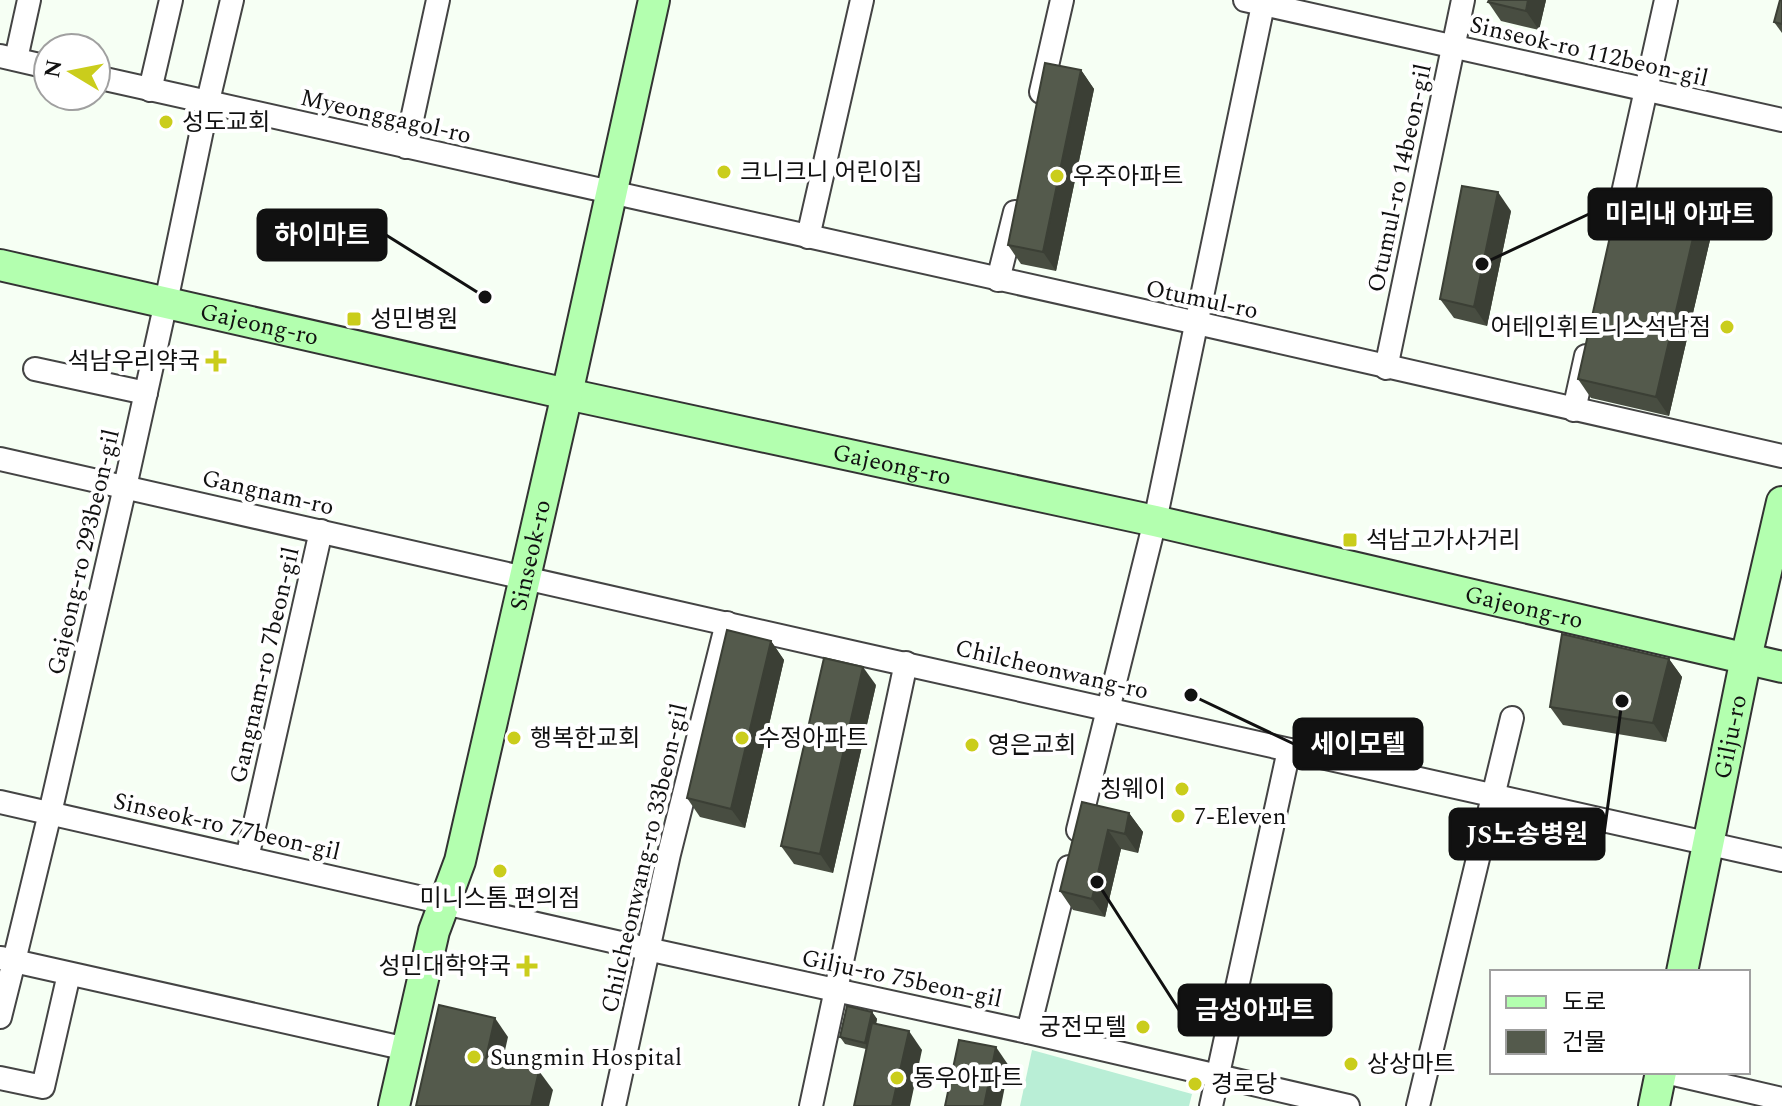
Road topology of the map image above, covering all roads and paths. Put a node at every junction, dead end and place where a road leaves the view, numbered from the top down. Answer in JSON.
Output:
{"nodes":[{"id":1,"x":29,"y":0,"type":"edge"},
{"id":2,"x":171,"y":0,"type":"edge"},
{"id":3,"x":232,"y":0,"type":"edge"},
{"id":4,"x":438,"y":0,"type":"edge"},
{"id":5,"x":654,"y":0,"type":"edge"},
{"id":6,"x":862,"y":0,"type":"edge"},
{"id":7,"x":1062,"y":0,"type":"edge"},
{"id":8,"x":1463,"y":0,"type":"edge"},
{"id":9,"x":1666,"y":0,"type":"edge"},
{"id":10,"x":1258,"y":1,"type":"edge"},
{"id":11,"x":1453,"y":47,"type":"junction"},
{"id":12,"x":8,"y":58,"type":"edge"},
{"id":13,"x":32,"y":63,"type":"edge"},
{"id":14,"x":112,"y":81,"type":"edge"},
{"id":15,"x":150,"y":90,"type":"junction"},
{"id":16,"x":1646,"y":91,"type":"junction"},
{"id":17,"x":208,"y":101,"type":"junction"},
{"id":18,"x":1037,"y":109,"type":"edge"},
{"id":19,"x":1782,"y":120,"type":"edge"},
{"id":20,"x":406,"y":147,"type":"junction"},
{"id":21,"x":610,"y":193,"type":"junction"},
{"id":22,"x":1019,"y":196,"type":"edge"},
{"id":23,"x":808,"y":237,"type":"junction"},
{"id":24,"x":1612,"y":243,"type":"edge"},
{"id":25,"x":0,"y":265,"type":"edge"},
{"id":26,"x":998,"y":280,"type":"junction"},
{"id":27,"x":166,"y":302,"type":"junction"},
{"id":28,"x":1197,"y":323,"type":"junction"},
{"id":29,"x":1591,"y":334,"type":"edge"},
{"id":30,"x":1386,"y":368,"type":"junction"},
{"id":31,"x":35,"y":369,"type":"dead end"},
{"id":32,"x":146,"y":393,"type":"junction"},
{"id":33,"x":567,"y":394,"type":"junction"},
{"id":34,"x":1574,"y":410,"type":"junction"},
{"id":35,"x":1782,"y":456,"type":"edge"},
{"id":36,"x":0,"y":459,"type":"edge"},
{"id":37,"x":125,"y":487,"type":"junction"},
{"id":38,"x":1782,"y":502,"type":"edge"},
{"id":39,"x":1155,"y":521,"type":"junction"},
{"id":40,"x":321,"y":531,"type":"junction"},
{"id":41,"x":524,"y":577,"type":"junction"},
{"id":42,"x":727,"y":623,"type":"junction"},
{"id":43,"x":1746,"y":658,"type":"junction"},
{"id":44,"x":906,"y":663,"type":"junction"},
{"id":45,"x":1782,"y":667,"type":"edge"},
{"id":46,"x":1109,"y":709,"type":"junction"},
{"id":47,"x":1512,"y":718,"type":"dead end"},
{"id":48,"x":1289,"y":750,"type":"junction"},
{"id":49,"x":1494,"y":796,"type":"junction"},
{"id":50,"x":0,"y":802,"type":"edge"},
{"id":51,"x":50,"y":813,"type":"junction"},
{"id":52,"x":1710,"y":844,"type":"junction"},
{"id":53,"x":247,"y":858,"type":"junction"},
{"id":54,"x":1782,"y":860,"type":"edge"},
{"id":55,"x":443,"y":902,"type":"junction"},
{"id":56,"x":647,"y":949,"type":"junction"},
{"id":57,"x":7,"y":960,"type":"edge"},
{"id":58,"x":1682,"y":970,"type":"edge"},
{"id":59,"x":69,"y":974,"type":"junction"},
{"id":60,"x":835,"y":990,"type":"junction"},
{"id":61,"x":0,"y":1017,"type":"edge"},
{"id":62,"x":1028,"y":1032,"type":"junction"},
{"id":63,"x":407,"y":1049,"type":"junction"},
{"id":64,"x":1662,"y":1074,"type":"edge"},
{"id":65,"x":1672,"y":1074,"type":"edge"},
{"id":66,"x":1218,"y":1077,"type":"junction"},
{"id":67,"x":0,"y":1078,"type":"edge"},
{"id":68,"x":1782,"y":1099,"type":"edge"},
{"id":69,"x":394,"y":1106,"type":"edge"},
{"id":70,"x":614,"y":1106,"type":"edge"},
{"id":71,"x":811,"y":1106,"type":"edge"},
{"id":72,"x":1211,"y":1106,"type":"edge"},
{"id":73,"x":1348,"y":1106,"type":"edge"},
{"id":74,"x":1418,"y":1106,"type":"edge"},
{"id":75,"x":1654,"y":1106,"type":"edge"}],
"edges":[{"from":1,"to":12,"type":"street"},
{"from":2,"to":15,"type":"street"},
{"from":3,"to":17,"type":"street","name":"Gajeong-ro 293beon-gil"},
{"from":4,"to":20,"type":"street"},
{"from":5,"to":21,"type":"street","name":"Sinseok-ro"},
{"from":6,"to":23,"type":"street"},
{"from":7,"to":18,"type":"street"},
{"from":8,"to":11,"type":"street","name":"Otumul-ro 14beon-gil"},
{"from":9,"to":16,"type":"street"},
{"from":10,"to":11,"type":"street","name":"Sinseok-ro 112beon-gil"},
{"from":10,"to":28,"type":"street"},
{"from":11,"to":16,"type":"street","name":"Sinseok-ro 112beon-gil"},
{"from":11,"to":30,"type":"street","name":"Otumul-ro 14beon-gil"},
{"from":12,"to":13,"type":"street"},
{"from":14,"to":15,"type":"street","name":"Myeonggagol-ro"},
{"from":15,"to":17,"type":"street","name":"Myeonggagol-ro"},
{"from":16,"to":19,"type":"street","name":"Sinseok-ro 112beon-gil"},
{"from":16,"to":24,"type":"street"},
{"from":17,"to":20,"type":"street","name":"Myeonggagol-ro"},
{"from":17,"to":27,"type":"street","name":"Gajeong-ro 293beon-gil"},
{"from":20,"to":21,"type":"street","name":"Myeonggagol-ro"},
{"from":21,"to":23,"type":"street","name":"Otumul-ro"},
{"from":21,"to":33,"type":"street","name":"Sinseok-ro"},
{"from":22,"to":26,"type":"street"},
{"from":23,"to":26,"type":"street","name":"Otumul-ro"},
{"from":25,"to":27,"type":"street","name":"Gajeong-ro"},
{"from":26,"to":28,"type":"street","name":"Otumul-ro"},
{"from":27,"to":32,"type":"street","name":"Gajeong-ro 293beon-gil"},
{"from":27,"to":33,"type":"street","name":"Gajeong-ro"},
{"from":28,"to":30,"type":"street","name":"Otumul-ro"},
{"from":28,"to":39,"type":"street"},
{"from":29,"to":34,"type":"street"},
{"from":30,"to":34,"type":"street","name":"Otumul-ro"},
{"from":31,"to":32,"type":"street"},
{"from":32,"to":37,"type":"street","name":"Gajeong-ro 293beon-gil"},
{"from":33,"to":39,"type":"street","name":"Gajeong-ro"},
{"from":33,"to":41,"type":"street","name":"Sinseok-ro"},
{"from":34,"to":35,"type":"street","name":"Otumul-ro"},
{"from":36,"to":37,"type":"street","name":"Gangnam-ro"},
{"from":37,"to":40,"type":"street","name":"Gangnam-ro"},
{"from":37,"to":51,"type":"street","name":"Gajeong-ro 293beon-gil"},
{"from":38,"to":43,"type":"street","name":"Gilju-ro"},
{"from":39,"to":43,"type":"street","name":"Gajeong-ro"},
{"from":39,"to":46,"type":"street"},
{"from":40,"to":41,"type":"street","name":"Gangnam-ro"},
{"from":40,"to":53,"type":"street","name":"Gangnam-ro 7beon-gil"},
{"from":41,"to":42,"type":"street","name":"Chilcheonwang-ro"},
{"from":41,"to":55,"type":"street","name":"Sinseok-ro"},
{"from":42,"to":44,"type":"street","name":"Chilcheonwang-ro"},
{"from":42,"to":56,"type":"street","name":"Chilcheonwang-ro 33beon-gil"},
{"from":43,"to":45,"type":"street","name":"Gajeong-ro"},
{"from":43,"to":52,"type":"street","name":"Gilju-ro"},
{"from":44,"to":46,"type":"street","name":"Chilcheonwang-ro"},
{"from":44,"to":60,"type":"street"},
{"from":46,"to":48,"type":"street","name":"Chilcheonwang-ro"},
{"from":46,"to":62,"type":"street"},
{"from":47,"to":49,"type":"street"},
{"from":48,"to":49,"type":"street","name":"Chilcheonwang-ro"},
{"from":48,"to":66,"type":"street"},
{"from":49,"to":52,"type":"street","name":"Chilcheonwang-ro"},
{"from":49,"to":74,"type":"street"},
{"from":50,"to":51,"type":"street","name":"Sinseok-ro 77beon-gil"},
{"from":51,"to":53,"type":"street","name":"Sinseok-ro 77beon-gil"},
{"from":51,"to":57,"type":"street","name":"Gajeong-ro 293beon-gil"},
{"from":52,"to":54,"type":"street","name":"Chilcheonwang-ro"},
{"from":52,"to":58,"type":"street","name":"Gilju-ro"},
{"from":53,"to":55,"type":"street","name":"Sinseok-ro 77beon-gil"},
{"from":55,"to":56,"type":"street","name":"Gilju-ro 75beon-gil"},
{"from":55,"to":63,"type":"street","name":"Sinseok-ro"},
{"from":56,"to":60,"type":"street","name":"Gilju-ro 75beon-gil"},
{"from":56,"to":70,"type":"street","name":"Chilcheonwang-ro 33beon-gil"},
{"from":57,"to":59,"type":"street"},
{"from":57,"to":61,"type":"street","name":"Gajeong-ro 293beon-gil"},
{"from":59,"to":63,"type":"street"},
{"from":59,"to":67,"type":"street"},
{"from":60,"to":62,"type":"street","name":"Gilju-ro 75beon-gil"},
{"from":60,"to":71,"type":"street"},
{"from":62,"to":66,"type":"street","name":"Gilju-ro 75beon-gil"},
{"from":63,"to":69,"type":"street","name":"Sinseok-ro"},
{"from":64,"to":75,"type":"street"},
{"from":65,"to":68,"type":"street"},
{"from":66,"to":72,"type":"street"},
{"from":66,"to":73,"type":"street","name":"Gilju-ro 75beon-gil"}]}
